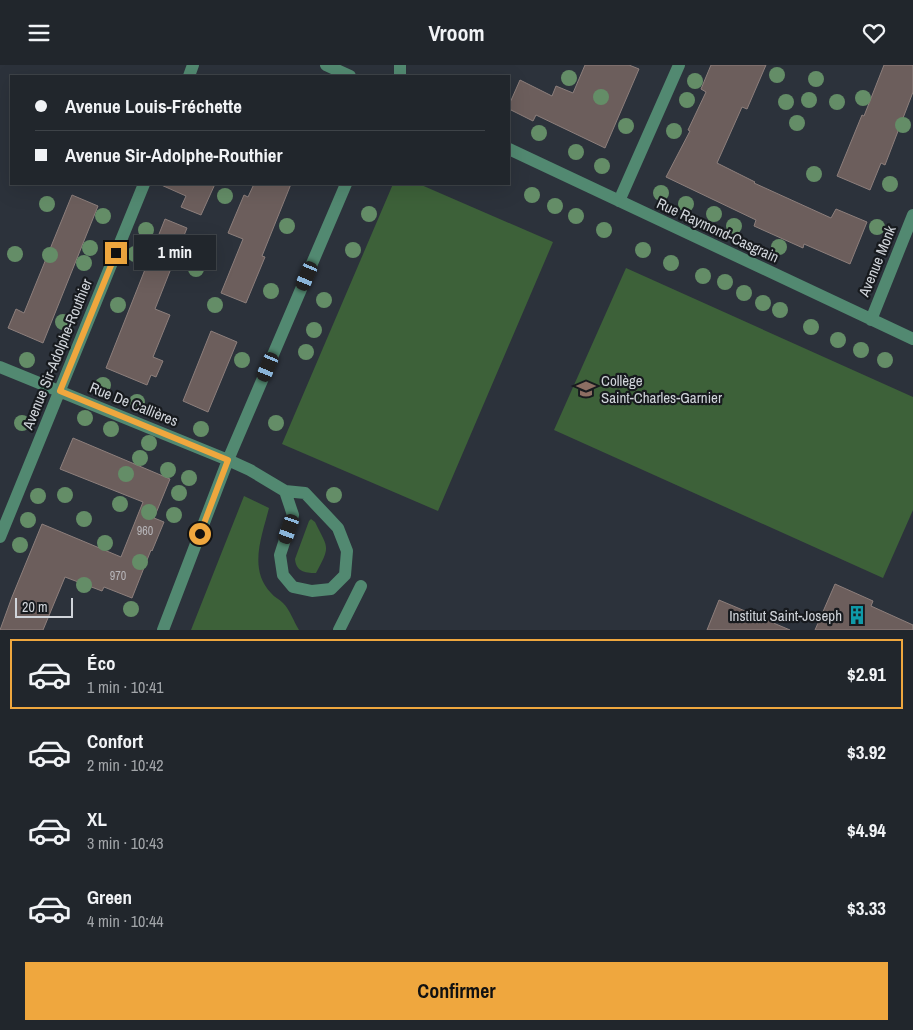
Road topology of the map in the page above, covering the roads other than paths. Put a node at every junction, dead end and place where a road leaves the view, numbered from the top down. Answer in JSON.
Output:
{"nodes":[{"id":1,"x":326,"y":65,"type":"edge"},
{"id":2,"x":679,"y":65,"type":"edge"},
{"id":3,"x":348,"y":75,"type":"edge"},
{"id":4,"x":510,"y":149,"type":"edge"},
{"id":5,"x":144,"y":185,"type":"edge"},
{"id":6,"x":346,"y":185,"type":"edge"},
{"id":7,"x":620,"y":201,"type":"junction"},
{"id":8,"x":913,"y":215,"type":"edge"},
{"id":9,"x":871,"y":320,"type":"junction"},
{"id":10,"x":913,"y":339,"type":"edge"},
{"id":11,"x":0,"y":367,"type":"edge"},
{"id":12,"x":60,"y":391,"type":"junction"},
{"id":13,"x":228,"y":460,"type":"junction"},
{"id":14,"x":285,"y":491,"type":"junction"},
{"id":15,"x":0,"y":537,"type":"edge"},
{"id":16,"x":361,"y":586,"type":"dead end"},
{"id":17,"x":163,"y":630,"type":"edge"},
{"id":18,"x":339,"y":630,"type":"edge"}],
"edges":[{"from":1,"to":3,"type":"street"},
{"from":2,"to":7,"type":"street"},
{"from":4,"to":7,"type":"street","name":"Rue Raymond-Casgrain"},
{"from":5,"to":12,"type":"street","name":"Avenue Sir-Adolphe-Routhier"},
{"from":6,"to":13,"type":"street"},
{"from":7,"to":9,"type":"street","name":"Rue Raymond-Casgrain"},
{"from":8,"to":9,"type":"street","name":"Avenue Monk"},
{"from":9,"to":10,"type":"street","name":"Rue Raymond-Casgrain"},
{"from":11,"to":12,"type":"street","name":"Rue De Callières"},
{"from":12,"to":13,"type":"street","name":"Rue De Callières"},
{"from":12,"to":15,"type":"street","name":"Avenue Sir-Adolphe-Routhier"},
{"from":13,"to":14,"type":"street","name":"Rue De Callières"},
{"from":13,"to":17,"type":"street"},
{"from":14,"to":14,"type":"street","name":"Rue De Callières"},
{"from":16,"to":18,"type":"street"}]}
